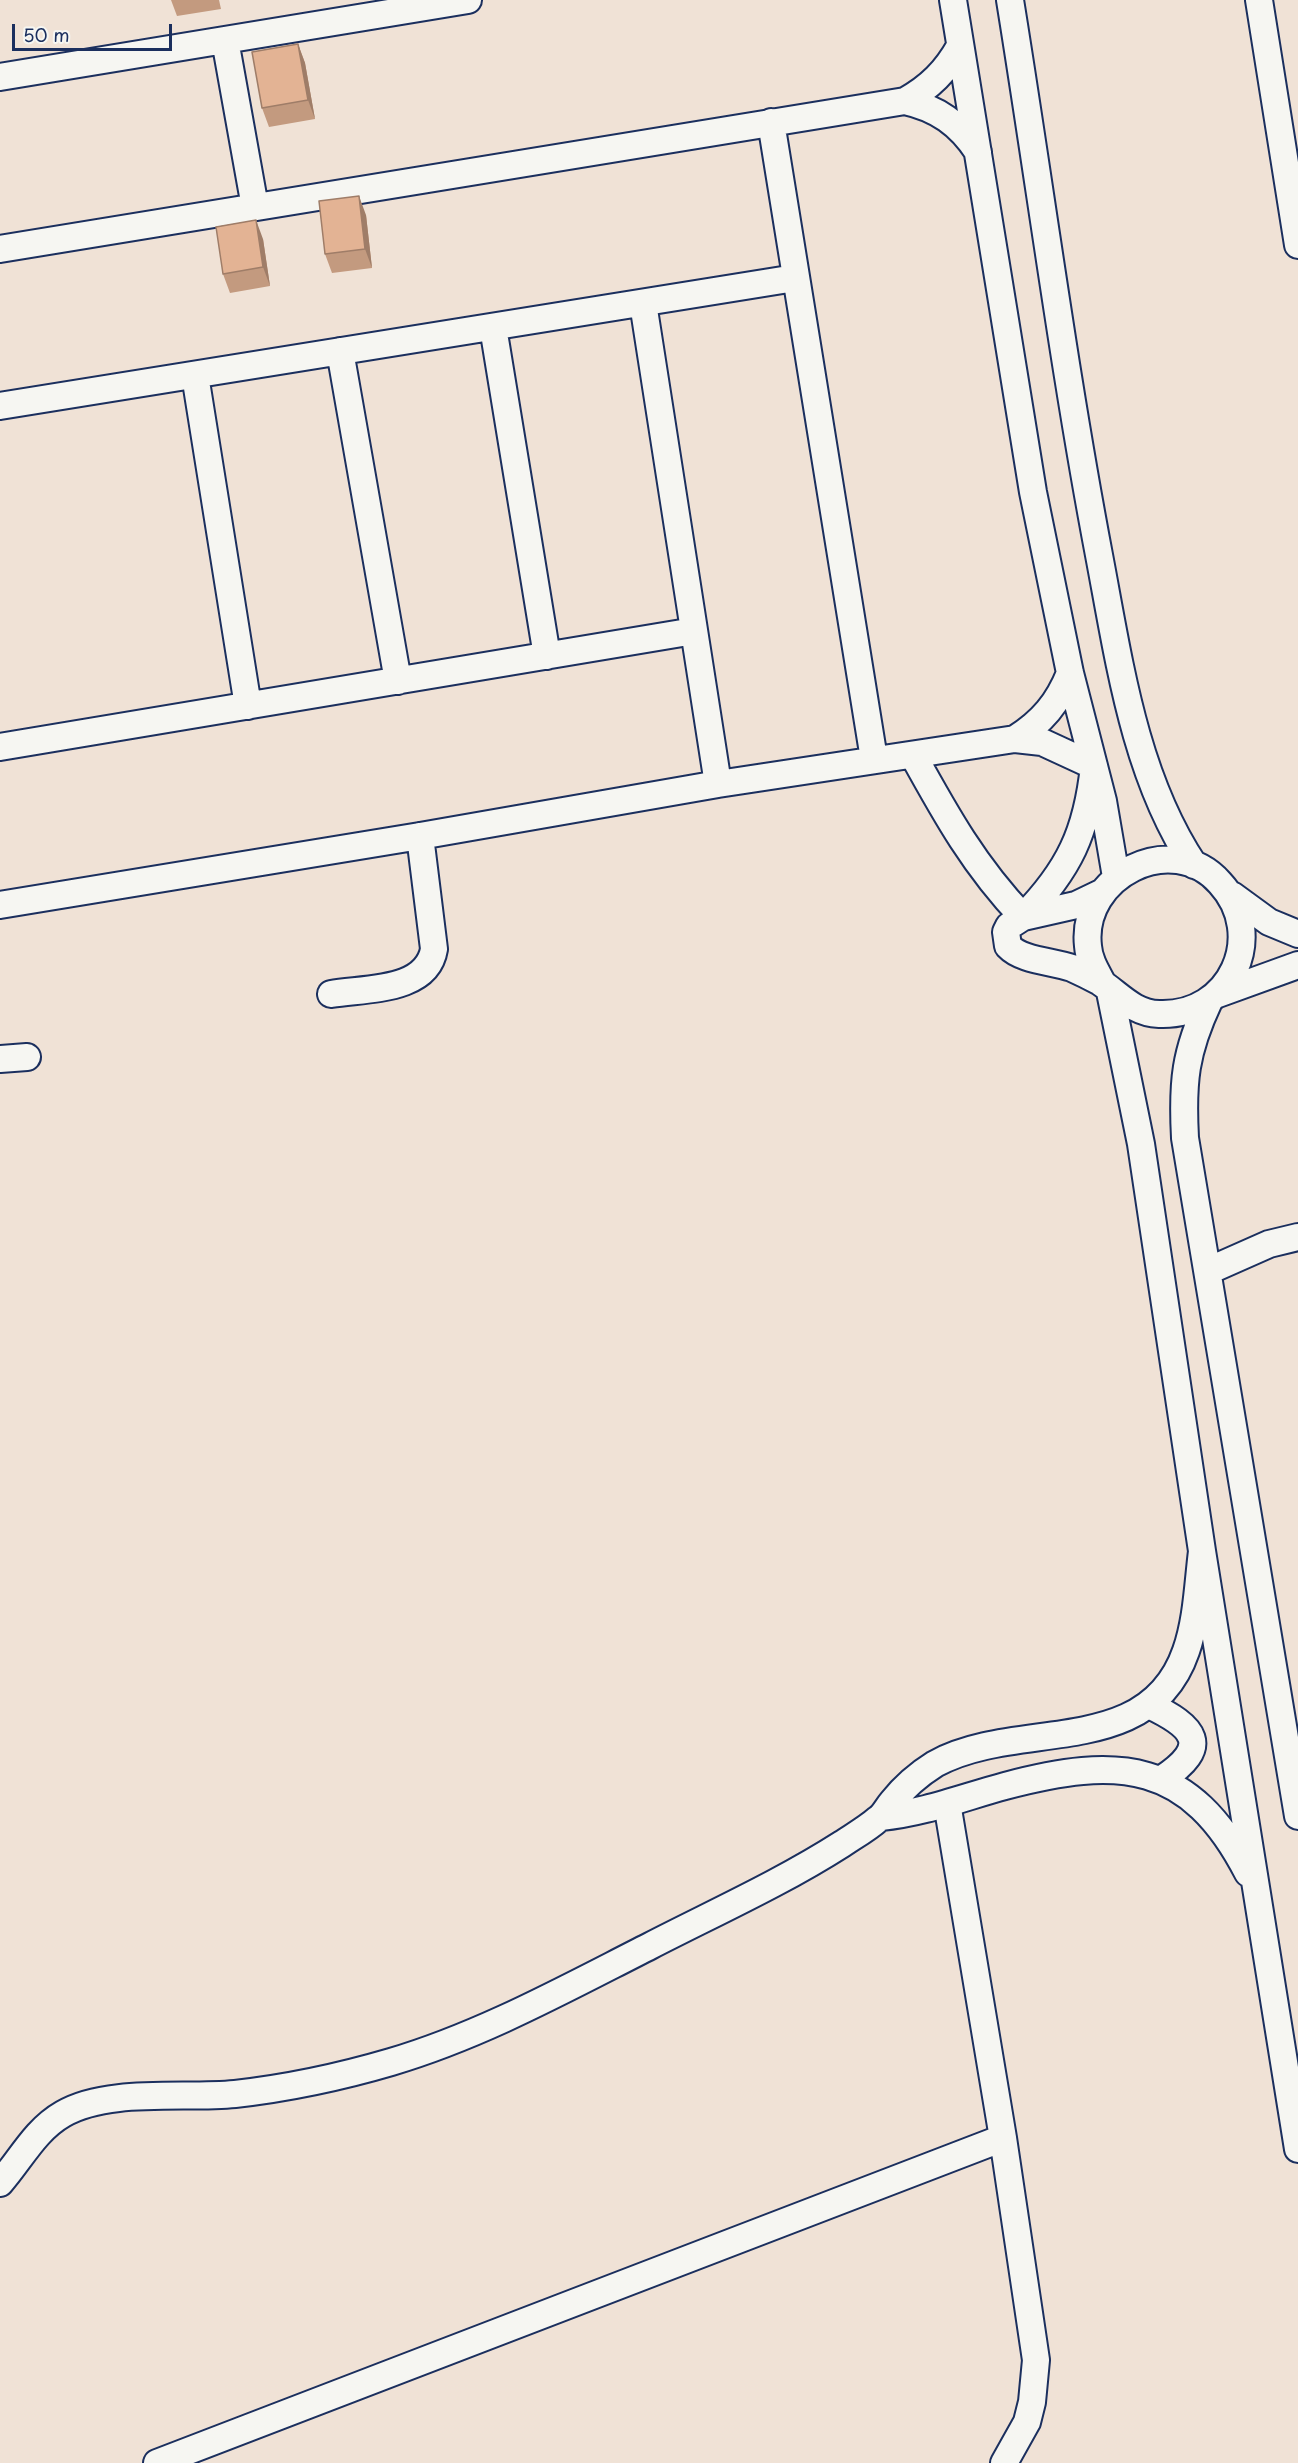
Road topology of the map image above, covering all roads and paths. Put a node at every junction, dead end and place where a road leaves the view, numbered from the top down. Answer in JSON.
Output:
{"nodes":[{"id":1,"x":468,"y":0,"type":"edge"},
{"id":2,"x":953,"y":0,"type":"edge"},
{"id":3,"x":1010,"y":0,"type":"edge"},
{"id":4,"x":1259,"y":0,"type":"edge"},
{"id":5,"x":395,"y":6,"type":"edge"},
{"id":6,"x":225,"y":40,"type":"junction"},
{"id":7,"x":960,"y":46,"type":"junction"},
{"id":8,"x":0,"y":77,"type":"edge"},
{"id":9,"x":904,"y":101,"type":"junction"},
{"id":10,"x":771,"y":122,"type":"junction"},
{"id":11,"x":979,"y":153,"type":"junction"},
{"id":12,"x":255,"y":207,"type":"junction"},
{"id":13,"x":1298,"y":245,"type":"edge"},
{"id":14,"x":0,"y":249,"type":"edge"},
{"id":15,"x":795,"y":278,"type":"junction"},
{"id":16,"x":643,"y":303,"type":"junction"},
{"id":17,"x":493,"y":327,"type":"junction"},
{"id":18,"x":339,"y":351,"type":"junction"},
{"id":19,"x":195,"y":375,"type":"junction"},
{"id":20,"x":0,"y":406,"type":"edge"},
{"id":21,"x":694,"y":631,"type":"junction"},
{"id":22,"x":547,"y":656,"type":"junction"},
{"id":23,"x":1070,"y":673,"type":"junction"},
{"id":24,"x":398,"y":681,"type":"junction"},
{"id":25,"x":248,"y":706,"type":"junction"},
{"id":26,"x":1015,"y":739,"type":"junction"},
{"id":27,"x":0,"y":747,"type":"edge"},
{"id":28,"x":913,"y":755,"type":"junction"},
{"id":29,"x":874,"y":759,"type":"junction"},
{"id":30,"x":1094,"y":766,"type":"junction"},
{"id":31,"x":718,"y":784,"type":"junction"},
{"id":32,"x":420,"y":836,"type":"junction"},
{"id":33,"x":1194,"y":865,"type":"junction"},
{"id":34,"x":1108,"y":885,"type":"junction"},
{"id":35,"x":1230,"y":894,"type":"junction"},
{"id":36,"x":0,"y":905,"type":"edge"},
{"id":37,"x":1023,"y":917,"type":"junction"},
{"id":38,"x":1298,"y":934,"type":"edge"},
{"id":39,"x":1298,"y":965,"type":"edge"},
{"id":40,"x":1107,"y":988,"type":"junction"},
{"id":41,"x":331,"y":994,"type":"dead end"},
{"id":42,"x":1213,"y":997,"type":"junction"},
{"id":43,"x":27,"y":1057,"type":"dead end"},
{"id":44,"x":0,"y":1059,"type":"edge"},
{"id":45,"x":1298,"y":1237,"type":"edge"},
{"id":46,"x":1208,"y":1271,"type":"junction"},
{"id":47,"x":1202,"y":1551,"type":"junction"},
{"id":48,"x":1149,"y":1705,"type":"junction"},
{"id":49,"x":1162,"y":1779,"type":"junction"},
{"id":50,"x":1296,"y":1788,"type":"edge"},
{"id":51,"x":947,"y":1803,"type":"junction"},
{"id":52,"x":1298,"y":1816,"type":"edge"},
{"id":53,"x":881,"y":1817,"type":"junction"},
{"id":54,"x":1259,"y":1897,"type":"junction"},
{"id":55,"x":1003,"y":2138,"type":"junction"},
{"id":56,"x":1298,"y":2149,"type":"edge"},
{"id":57,"x":0,"y":2183,"type":"edge"},
{"id":58,"x":157,"y":2463,"type":"edge"},
{"id":59,"x":1004,"y":2463,"type":"edge"}],
"edges":[{"from":1,"to":5,"type":"street"},
{"from":2,"to":7,"type":"street"},
{"from":3,"to":33,"type":"street"},
{"from":4,"to":13,"type":"street"},
{"from":5,"to":6,"type":"street"},
{"from":6,"to":8,"type":"street"},
{"from":6,"to":12,"type":"street"},
{"from":7,"to":9,"type":"street"},
{"from":7,"to":11,"type":"street"},
{"from":9,"to":10,"type":"street"},
{"from":9,"to":11,"type":"street"},
{"from":10,"to":12,"type":"street"},
{"from":10,"to":15,"type":"street"},
{"from":11,"to":23,"type":"street"},
{"from":12,"to":14,"type":"street"},
{"from":15,"to":16,"type":"street"},
{"from":15,"to":29,"type":"street"},
{"from":16,"to":17,"type":"street"},
{"from":16,"to":21,"type":"street"},
{"from":17,"to":18,"type":"street"},
{"from":17,"to":22,"type":"street"},
{"from":18,"to":19,"type":"street"},
{"from":18,"to":24,"type":"street"},
{"from":19,"to":20,"type":"street"},
{"from":19,"to":25,"type":"street"},
{"from":21,"to":22,"type":"street"},
{"from":21,"to":31,"type":"street"},
{"from":22,"to":24,"type":"street"},
{"from":23,"to":26,"type":"street"},
{"from":23,"to":30,"type":"street"},
{"from":24,"to":25,"type":"street"},
{"from":25,"to":27,"type":"street"},
{"from":26,"to":28,"type":"street"},
{"from":26,"to":30,"type":"street"},
{"from":28,"to":29,"type":"street"},
{"from":28,"to":37,"type":"street"},
{"from":29,"to":31,"type":"street"},
{"from":30,"to":34,"type":"street"},
{"from":30,"to":37,"type":"street"},
{"from":31,"to":32,"type":"street"},
{"from":32,"to":36,"type":"street"},
{"from":32,"to":41,"type":"street"},
{"from":33,"to":34,"type":"street"},
{"from":33,"to":35,"type":"street"},
{"from":34,"to":37,"type":"street"},
{"from":34,"to":40,"type":"street"},
{"from":35,"to":38,"type":"street"},
{"from":35,"to":42,"type":"street"},
{"from":37,"to":40,"type":"street"},
{"from":39,"to":42,"type":"street"},
{"from":40,"to":42,"type":"street"},
{"from":40,"to":47,"type":"street"},
{"from":42,"to":46,"type":"street"},
{"from":43,"to":44,"type":"street"},
{"from":45,"to":46,"type":"street"},
{"from":46,"to":50,"type":"street"},
{"from":47,"to":48,"type":"street"},
{"from":47,"to":54,"type":"street"},
{"from":48,"to":49,"type":"street"},
{"from":48,"to":53,"type":"street"},
{"from":49,"to":51,"type":"street"},
{"from":49,"to":54,"type":"street"},
{"from":50,"to":52,"type":"street"},
{"from":51,"to":53,"type":"street"},
{"from":51,"to":55,"type":"street"},
{"from":53,"to":57,"type":"street"},
{"from":54,"to":56,"type":"street"},
{"from":55,"to":58,"type":"street"},
{"from":55,"to":59,"type":"street"}]}
